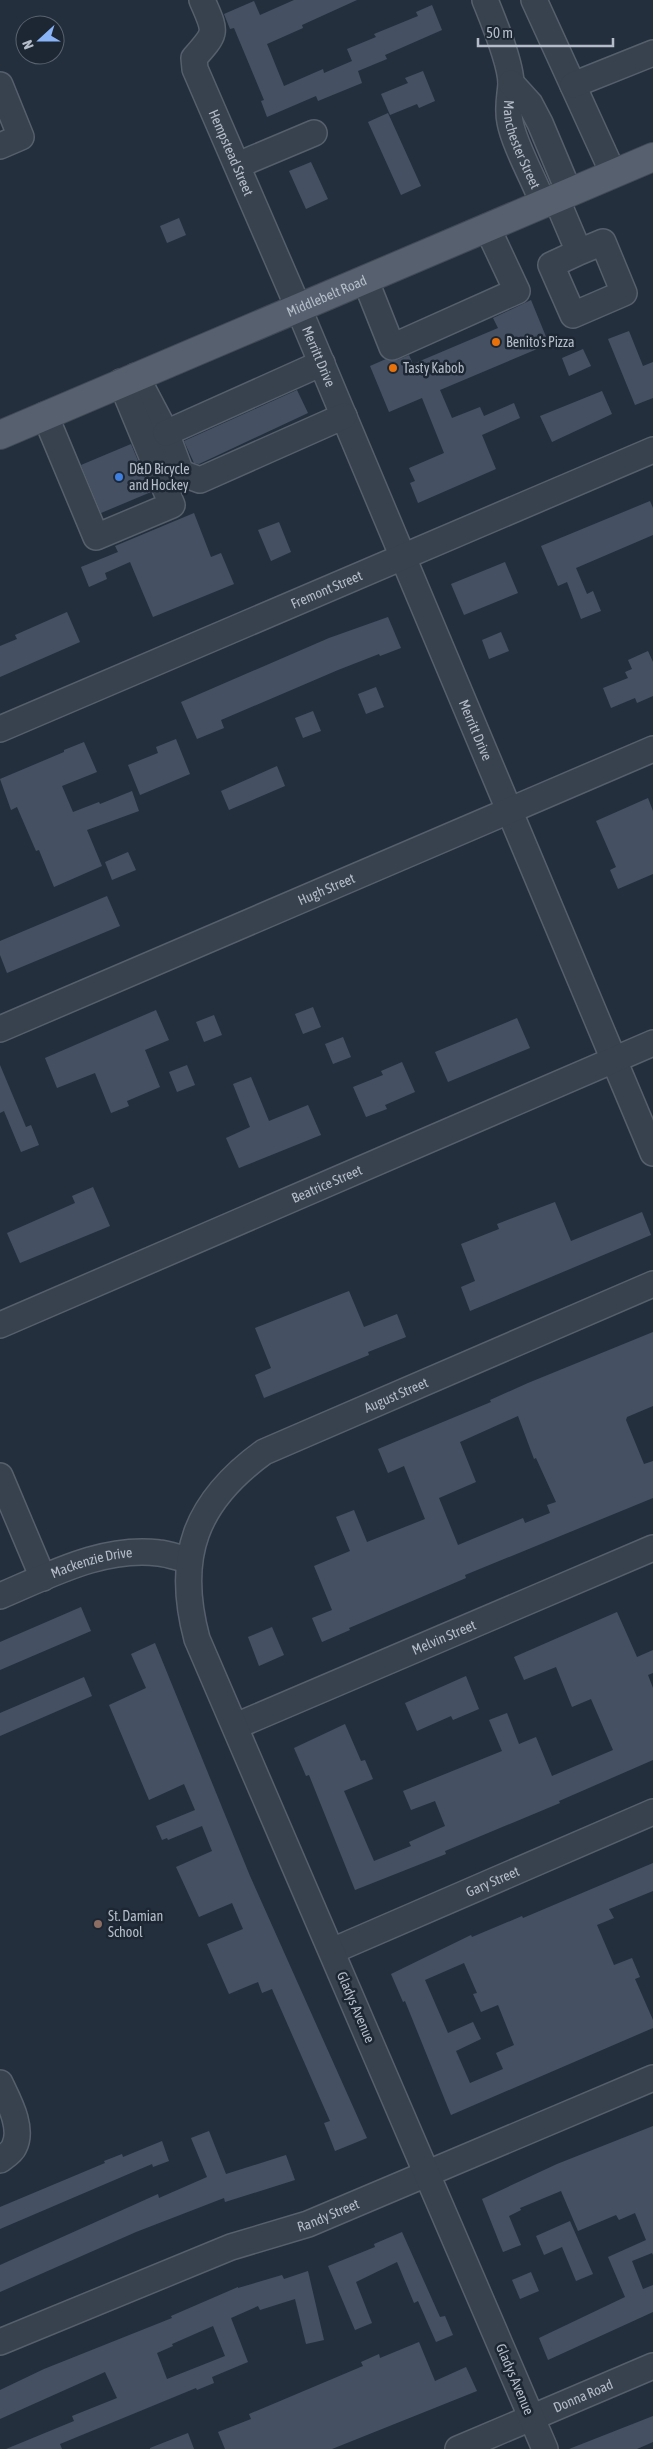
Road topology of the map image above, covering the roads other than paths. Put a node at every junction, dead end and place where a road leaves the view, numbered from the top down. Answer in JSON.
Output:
{"nodes":[{"id":1,"x":202,"y":0,"type":"edge"},
{"id":2,"x":484,"y":0,"type":"edge"},
{"id":3,"x":534,"y":0,"type":"edge"},
{"id":4,"x":653,"y":53,"type":"edge"},
{"id":5,"x":0,"y":85,"type":"edge"},
{"id":6,"x":573,"y":85,"type":"junction"},
{"id":7,"x":314,"y":133,"type":"dead end"},
{"id":8,"x":0,"y":146,"type":"edge"},
{"id":9,"x":653,"y":157,"type":"edge"},
{"id":10,"x":238,"y":165,"type":"junction"},
{"id":11,"x":613,"y":173,"type":"junction"},
{"id":12,"x":556,"y":198,"type":"junction"},
{"id":13,"x":487,"y":227,"type":"junction"},
{"id":14,"x":579,"y":252,"type":"dead end"},
{"id":15,"x":365,"y":279,"type":"junction"},
{"id":16,"x":298,"y":307,"type":"junction"},
{"id":17,"x":322,"y":363,"type":"junction"},
{"id":18,"x":129,"y":379,"type":"junction"},
{"id":19,"x":45,"y":415,"type":"junction"},
{"id":20,"x":344,"y":416,"type":"junction"},
{"id":21,"x":166,"y":433,"type":"junction"},
{"id":22,"x":0,"y":435,"type":"edge"},
{"id":23,"x":653,"y":450,"type":"edge"},
{"id":24,"x":403,"y":557,"type":"junction"},
{"id":25,"x":0,"y":729,"type":"edge"},
{"id":26,"x":653,"y":749,"type":"edge"},
{"id":27,"x":509,"y":810,"type":"junction"},
{"id":28,"x":0,"y":1028,"type":"edge"},
{"id":29,"x":653,"y":1043,"type":"edge"},
{"id":30,"x":614,"y":1060,"type":"junction"},
{"id":31,"x":653,"y":1153,"type":"edge"},
{"id":32,"x":653,"y":1284,"type":"edge"},
{"id":33,"x":0,"y":1324,"type":"edge"},
{"id":34,"x":0,"y":1476,"type":"edge"},
{"id":35,"x":653,"y":1548,"type":"edge"},
{"id":36,"x":189,"y":1560,"type":"junction"},
{"id":37,"x":43,"y":1578,"type":"junction"},
{"id":38,"x":0,"y":1596,"type":"edge"},
{"id":39,"x":236,"y":1726,"type":"junction"},
{"id":40,"x":653,"y":1812,"type":"edge"},
{"id":41,"x":332,"y":1951,"type":"junction"},
{"id":42,"x":653,"y":2078,"type":"edge"},
{"id":43,"x":0,"y":2083,"type":"edge"},
{"id":44,"x":0,"y":2160,"type":"edge"},
{"id":45,"x":428,"y":2174,"type":"junction"},
{"id":46,"x":0,"y":2342,"type":"edge"},
{"id":47,"x":653,"y":2366,"type":"edge"},
{"id":48,"x":532,"y":2417,"type":"junction"},
{"id":49,"x":458,"y":2449,"type":"edge"},
{"id":50,"x":545,"y":2449,"type":"edge"}],
"edges":[{"from":1,"to":10,"type":"street","name":"Hempstead Street"},
{"from":2,"to":12,"type":"street","name":"Manchester Street"},
{"from":3,"to":6,"type":"street"},
{"from":4,"to":6,"type":"street"},
{"from":5,"to":8,"type":"street"},
{"from":6,"to":11,"type":"street"},
{"from":7,"to":10,"type":"street"},
{"from":9,"to":11,"type":"main road","name":"Middlebelt Road"},
{"from":10,"to":16,"type":"street","name":"Hempstead Street"},
{"from":11,"to":12,"type":"main road","name":"Middlebelt Road"},
{"from":12,"to":13,"type":"main road","name":"Middlebelt Road"},
{"from":12,"to":14,"type":"street","name":"Manchester Street"},
{"from":13,"to":15,"type":"main road","name":"Middlebelt Road"},
{"from":13,"to":15,"type":"street"},
{"from":15,"to":16,"type":"main road","name":"Middlebelt Road"},
{"from":16,"to":17,"type":"street","name":"Merritt Drive"},
{"from":16,"to":18,"type":"main road","name":"Middlebelt Road"},
{"from":17,"to":20,"type":"street","name":"Merritt Drive"},
{"from":17,"to":21,"type":"street"},
{"from":18,"to":19,"type":"main road","name":"Middlebelt Road"},
{"from":18,"to":19,"type":"street"},
{"from":18,"to":21,"type":"street"},
{"from":19,"to":22,"type":"main road","name":"Middlebelt Road"},
{"from":20,"to":21,"type":"street"},
{"from":20,"to":24,"type":"street","name":"Merritt Drive"},
{"from":23,"to":24,"type":"street","name":"Fremont Street"},
{"from":24,"to":25,"type":"street","name":"Fremont Street"},
{"from":24,"to":27,"type":"street","name":"Merritt Drive"},
{"from":26,"to":27,"type":"street","name":"Hugh Street"},
{"from":27,"to":28,"type":"street","name":"Hugh Street"},
{"from":27,"to":30,"type":"street","name":"Merritt Drive"},
{"from":29,"to":30,"type":"street","name":"Beatrice Street"},
{"from":30,"to":31,"type":"street","name":"Merritt Drive"},
{"from":30,"to":33,"type":"street","name":"Beatrice Street"},
{"from":32,"to":36,"type":"street","name":"August Street"},
{"from":34,"to":37,"type":"street","name":"Mackenzie Drive"},
{"from":35,"to":39,"type":"street","name":"Melvin Street"},
{"from":36,"to":37,"type":"street","name":"Mackenzie Drive"},
{"from":36,"to":39,"type":"street","name":"Gladys Avenue"},
{"from":37,"to":38,"type":"street"},
{"from":39,"to":41,"type":"street","name":"Gladys Avenue"},
{"from":40,"to":41,"type":"street","name":"Gary Street"},
{"from":41,"to":45,"type":"street","name":"Gladys Avenue"},
{"from":42,"to":45,"type":"street","name":"Randy Street"},
{"from":43,"to":44,"type":"street"},
{"from":45,"to":46,"type":"street","name":"Randy Street"},
{"from":45,"to":48,"type":"street","name":"Gladys Avenue"},
{"from":47,"to":48,"type":"street","name":"Donna Road"},
{"from":48,"to":49,"type":"street","name":"Donna Road"},
{"from":48,"to":50,"type":"street","name":"Gladys Avenue"}]}
